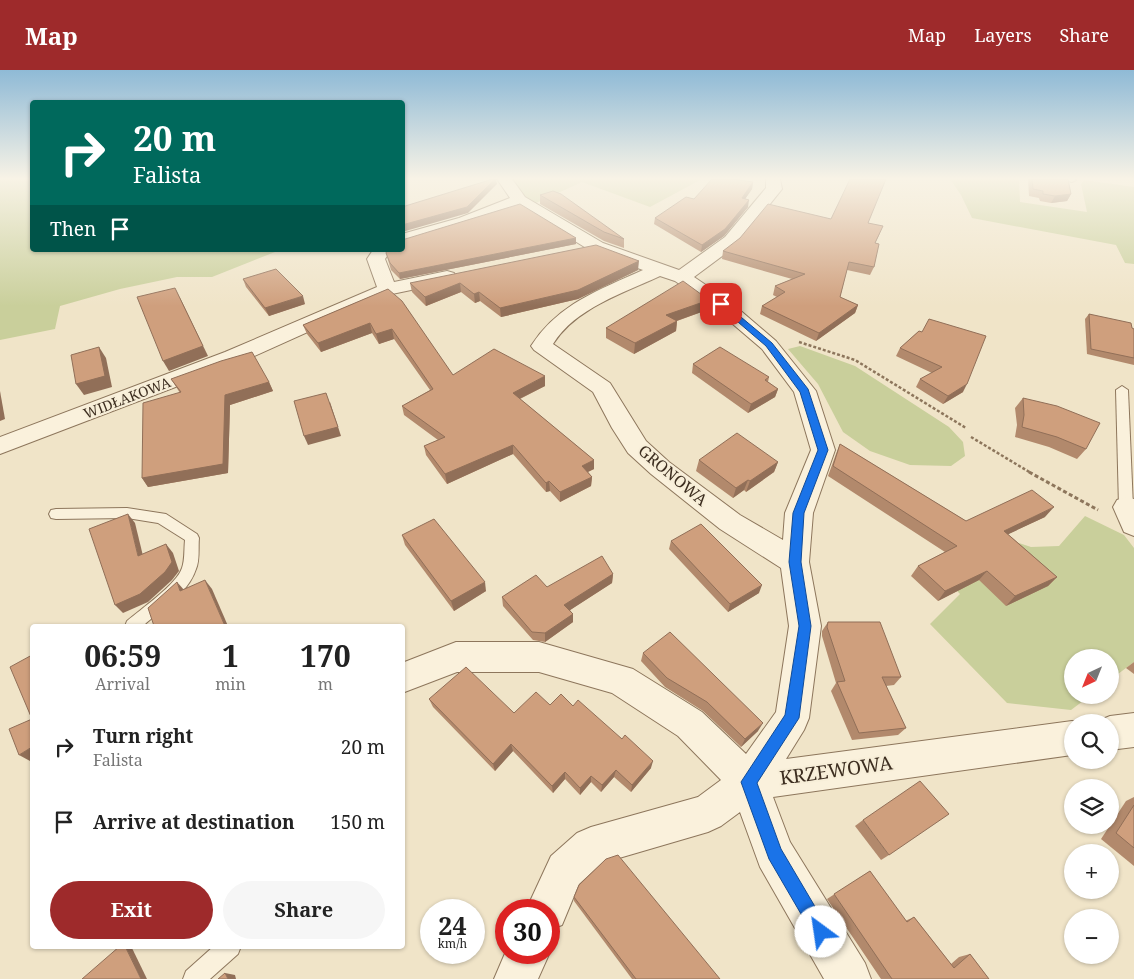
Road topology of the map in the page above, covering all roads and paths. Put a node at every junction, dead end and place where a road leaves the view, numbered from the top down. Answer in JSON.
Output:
{"nodes":[{"id":1,"x":466,"y":221,"type":"edge"},
{"id":2,"x":555,"y":221,"type":"edge"},
{"id":3,"x":747,"y":221,"type":"edge"},
{"id":4,"x":405,"y":239,"type":"edge"},
{"id":5,"x":598,"y":247,"type":"junction"},
{"id":6,"x":381,"y":252,"type":"edge"},
{"id":7,"x":569,"y":252,"type":"edge"},
{"id":8,"x":464,"y":274,"type":"edge"},
{"id":9,"x":671,"y":274,"type":"junction"},
{"id":10,"x":388,"y":289,"type":"junction"},
{"id":11,"x":745,"y":324,"type":"junction"},
{"id":12,"x":1122,"y":390,"type":"dead end"},
{"id":13,"x":966,"y":428,"type":"dead end"},
{"id":14,"x":971,"y":437,"type":"dead end"},
{"id":15,"x":0,"y":446,"type":"edge"},
{"id":16,"x":1099,"y":511,"type":"dead end"},
{"id":17,"x":56,"y":514,"type":"dead end"},
{"id":18,"x":1130,"y":516,"type":"edge"},
{"id":19,"x":795,"y":562,"type":"junction"},
{"id":20,"x":135,"y":624,"type":"edge"},
{"id":21,"x":405,"y":677,"type":"edge"},
{"id":22,"x":1134,"y":730,"type":"edge"},
{"id":23,"x":1119,"y":732,"type":"edge"},
{"id":24,"x":1064,"y":739,"type":"edge"},
{"id":25,"x":749,"y":782,"type":"junction"},
{"id":26,"x":552,"y":899,"type":"edge"},
{"id":27,"x":227,"y":949,"type":"edge"},
{"id":28,"x":523,"y":964,"type":"edge"},
{"id":29,"x":194,"y":979,"type":"edge"},
{"id":30,"x":516,"y":979,"type":"edge"},
{"id":31,"x":849,"y":979,"type":"edge"}],
"edges":[{"from":1,"to":4,"type":"street"},
{"from":2,"to":5,"type":"street"},
{"from":3,"to":9,"type":"street"},
{"from":5,"to":7,"type":"street"},
{"from":5,"to":9,"type":"street"},
{"from":6,"to":10,"type":"street"},
{"from":8,"to":10,"type":"street","name":"WIDŁAKOWA"},
{"from":9,"to":11,"type":"street"},
{"from":9,"to":19,"type":"street","name":"GRONOWA"},
{"from":10,"to":15,"type":"street","name":"WIDŁAKOWA"},
{"from":11,"to":13,"type":"path"},
{"from":11,"to":19,"type":"street"},
{"from":12,"to":18,"type":"lane"},
{"from":14,"to":16,"type":"path"},
{"from":17,"to":20,"type":"lane"},
{"from":19,"to":25,"type":"street"},
{"from":21,"to":25,"type":"street"},
{"from":22,"to":23,"type":"street"},
{"from":24,"to":25,"type":"street","name":"KRZEWOWA"},
{"from":25,"to":26,"type":"street"},
{"from":25,"to":31,"type":"street"},
{"from":27,"to":29,"type":"lane"},
{"from":28,"to":30,"type":"street"}]}
